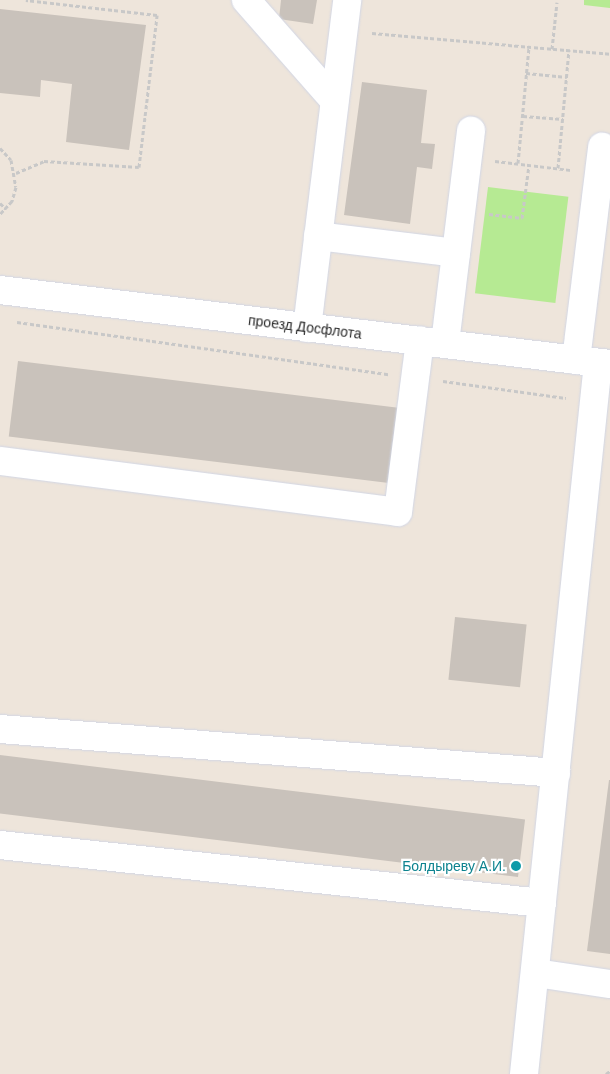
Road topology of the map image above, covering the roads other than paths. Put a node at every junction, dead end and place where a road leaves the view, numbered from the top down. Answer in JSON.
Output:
{"nodes":[{"id":1,"x":246,"y":0,"type":"edge"},
{"id":2,"x":346,"y":7,"type":"edge"},
{"id":3,"x":334,"y":100,"type":"junction"},
{"id":4,"x":471,"y":131,"type":"dead end"},
{"id":5,"x":600,"y":160,"type":"road end"},
{"id":6,"x":318,"y":236,"type":"junction"},
{"id":7,"x":456,"y":253,"type":"junction"},
{"id":8,"x":0,"y":290,"type":"edge"},
{"id":9,"x":307,"y":328,"type":"junction"},
{"id":10,"x":432,"y":342,"type":"junction"},
{"id":11,"x":595,"y":362,"type":"edge"},
{"id":12,"x":0,"y":461,"type":"edge"},
{"id":13,"x":0,"y":729,"type":"edge"},
{"id":14,"x":556,"y":773,"type":"junction"},
{"id":15,"x":0,"y":845,"type":"edge"},
{"id":16,"x":542,"y":902,"type":"junction"},
{"id":17,"x":536,"y":973,"type":"junction"},
{"id":18,"x":610,"y":984,"type":"edge"},
{"id":19,"x":524,"y":1074,"type":"edge"}],
"edges":[{"from":1,"to":3,"type":"street"},
{"from":2,"to":3,"type":"street"},
{"from":3,"to":6,"type":"street"},
{"from":4,"to":7,"type":"street"},
{"from":5,"to":11,"type":"street"},
{"from":6,"to":7,"type":"street"},
{"from":6,"to":9,"type":"street"},
{"from":7,"to":10,"type":"street"},
{"from":8,"to":9,"type":"street","name":"проезд Досфлота"},
{"from":9,"to":10,"type":"street","name":"проезд Досфлота"},
{"from":10,"to":11,"type":"street","name":"проезд Досфлота"},
{"from":10,"to":12,"type":"street"},
{"from":11,"to":14,"type":"street"},
{"from":13,"to":14,"type":"street"},
{"from":14,"to":16,"type":"street"},
{"from":15,"to":16,"type":"street"},
{"from":16,"to":17,"type":"street"},
{"from":17,"to":18,"type":"street"},
{"from":17,"to":19,"type":"street"}]}
